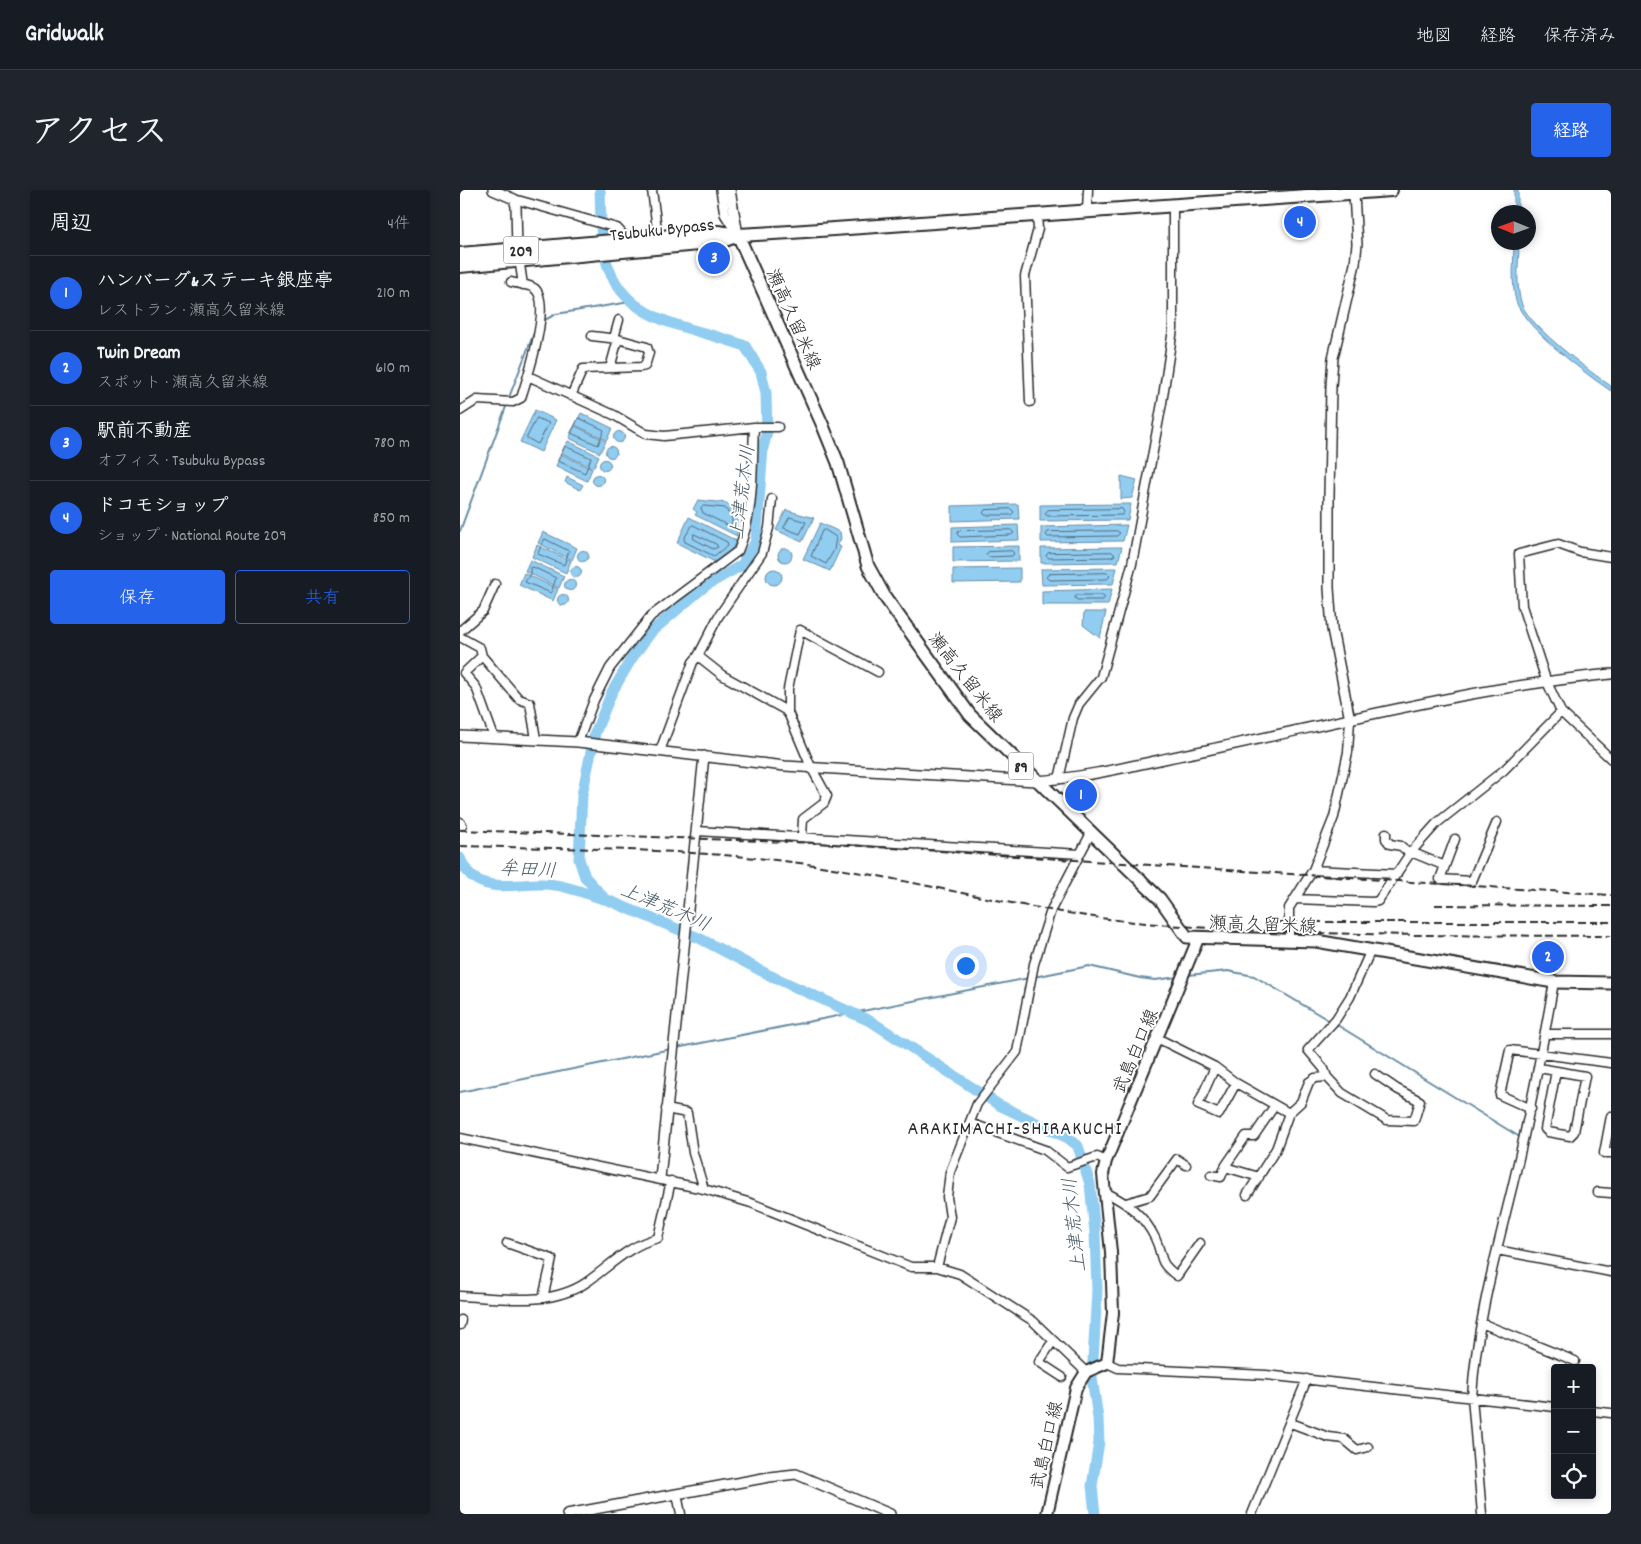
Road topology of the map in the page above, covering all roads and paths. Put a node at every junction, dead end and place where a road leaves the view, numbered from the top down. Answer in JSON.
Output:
{"nodes":[{"id":1,"x":494,"y":190,"type":"edge"},
{"id":2,"x":652,"y":190,"type":"edge"},
{"id":3,"x":721,"y":190,"type":"edge"},
{"id":4,"x":730,"y":190,"type":"edge"},
{"id":5,"x":1088,"y":190,"type":"edge"},
{"id":6,"x":1391,"y":190,"type":"edge"},
{"id":7,"x":1271,"y":194,"type":"edge"},
{"id":8,"x":1354,"y":194,"type":"junction"},
{"id":9,"x":514,"y":199,"type":"junction"},
{"id":10,"x":1173,"y":205,"type":"junction"},
{"id":11,"x":1087,"y":210,"type":"junction"},
{"id":12,"x":1037,"y":215,"type":"junction"},
{"id":13,"x":738,"y":234,"type":"junction"},
{"id":14,"x":658,"y":237,"type":"junction"},
{"id":15,"x":629,"y":245,"type":"junction"},
{"id":16,"x":460,"y":254,"type":"edge"},
{"id":17,"x":518,"y":256,"type":"junction"},
{"id":18,"x":460,"y":266,"type":"edge"},
{"id":19,"x":511,"y":282,"type":"dead end"},
{"id":20,"x":523,"y":285,"type":"junction"},
{"id":21,"x":619,"y":320,"type":"dead end"},
{"id":22,"x":592,"y":336,"type":"dead end"},
{"id":23,"x":616,"y":338,"type":"junction"},
{"id":24,"x":610,"y":368,"type":"junction"},
{"id":25,"x":528,"y":376,"type":"junction"},
{"id":26,"x":571,"y":396,"type":"junction"},
{"id":27,"x":1030,"y":402,"type":"dead end"},
{"id":28,"x":460,"y":410,"type":"edge"},
{"id":29,"x":754,"y":427,"type":"junction"},
{"id":30,"x":778,"y":427,"type":"dead end"},
{"id":31,"x":772,"y":499,"type":"dead end"},
{"id":32,"x":1611,"y":557,"type":"edge"},
{"id":33,"x":495,"y":584,"type":"dead end"},
{"id":34,"x":460,"y":631,"type":"edge"},
{"id":35,"x":460,"y":637,"type":"edge"},
{"id":36,"x":482,"y":656,"type":"junction"},
{"id":37,"x":698,"y":656,"type":"junction"},
{"id":38,"x":878,"y":672,"type":"dead end"},
{"id":39,"x":1611,"y":674,"type":"edge"},
{"id":40,"x":1546,"y":680,"type":"junction"},
{"id":41,"x":1561,"y":712,"type":"junction"},
{"id":42,"x":788,"y":713,"type":"junction"},
{"id":43,"x":1350,"y":720,"type":"junction"},
{"id":44,"x":460,"y":736,"type":"edge"},
{"id":45,"x":494,"y":737,"type":"junction"},
{"id":46,"x":536,"y":739,"type":"junction"},
{"id":47,"x":578,"y":742,"type":"junction"},
{"id":48,"x":660,"y":751,"type":"junction"},
{"id":49,"x":704,"y":756,"type":"junction"},
{"id":50,"x":1611,"y":760,"type":"edge"},
{"id":51,"x":812,"y":768,"type":"junction"},
{"id":52,"x":1059,"y":779,"type":"junction"},
{"id":53,"x":1036,"y":781,"type":"junction"},
{"id":54,"x":1497,"y":822,"type":"dead end"},
{"id":55,"x":697,"y":831,"type":"junction"},
{"id":56,"x":1091,"y":833,"type":"junction"},
{"id":57,"x":1386,"y":833,"type":"dead end"},
{"id":58,"x":802,"y":836,"type":"junction"},
{"id":59,"x":1455,"y":839,"type":"dead end"},
{"id":60,"x":1410,"y":853,"type":"junction"},
{"id":61,"x":1080,"y":854,"type":"junction"},
{"id":62,"x":1445,"y":866,"type":"junction"},
{"id":63,"x":1313,"y":870,"type":"junction"},
{"id":64,"x":1397,"y":874,"type":"junction"},
{"id":65,"x":1295,"y":899,"type":"junction"},
{"id":66,"x":1198,"y":939,"type":"junction"},
{"id":67,"x":1289,"y":939,"type":"junction"},
{"id":68,"x":1370,"y":952,"type":"junction"},
{"id":69,"x":1554,"y":982,"type":"junction"},
{"id":70,"x":1611,"y":983,"type":"edge"},
{"id":71,"x":1545,"y":1034,"type":"junction"},
{"id":72,"x":1611,"y":1034,"type":"edge"},
{"id":73,"x":1157,"y":1038,"type":"junction"},
{"id":74,"x":1542,"y":1053,"type":"junction"},
{"id":75,"x":1611,"y":1063,"type":"edge"},
{"id":76,"x":1215,"y":1068,"type":"junction"},
{"id":77,"x":1539,"y":1068,"type":"junction"},
{"id":78,"x":1556,"y":1071,"type":"junction"},
{"id":79,"x":1375,"y":1074,"type":"dead end"},
{"id":80,"x":1327,"y":1077,"type":"junction"},
{"id":81,"x":1236,"y":1083,"type":"junction"},
{"id":82,"x":1275,"y":1105,"type":"junction"},
{"id":83,"x":1531,"y":1108,"type":"junction"},
{"id":84,"x":666,"y":1109,"type":"junction"},
{"id":85,"x":1289,"y":1113,"type":"junction"},
{"id":86,"x":1611,"y":1116,"type":"edge"},
{"id":87,"x":970,"y":1123,"type":"junction"},
{"id":88,"x":460,"y":1138,"type":"edge"},
{"id":89,"x":1611,"y":1153,"type":"edge"},
{"id":90,"x":1102,"y":1159,"type":"junction"},
{"id":91,"x":1186,"y":1164,"type":"dead end"},
{"id":92,"x":1225,"y":1168,"type":"junction"},
{"id":93,"x":1212,"y":1176,"type":"dead end"},
{"id":94,"x":1259,"y":1177,"type":"junction"},
{"id":95,"x":660,"y":1178,"type":"junction"},
{"id":96,"x":670,"y":1181,"type":"junction"},
{"id":97,"x":704,"y":1189,"type":"junction"},
{"id":98,"x":1105,"y":1192,"type":"junction"},
{"id":99,"x":1598,"y":1192,"type":"dead end"},
{"id":100,"x":1611,"y":1193,"type":"edge"},
{"id":101,"x":1247,"y":1195,"type":"dead end"},
{"id":102,"x":1126,"y":1203,"type":"junction"},
{"id":103,"x":507,"y":1243,"type":"dead end"},
{"id":104,"x":1200,"y":1244,"type":"dead end"},
{"id":105,"x":1497,"y":1250,"type":"junction"},
{"id":106,"x":937,"y":1267,"type":"junction"},
{"id":107,"x":1611,"y":1272,"type":"edge"},
{"id":108,"x":460,"y":1296,"type":"edge"},
{"id":109,"x":543,"y":1298,"type":"junction"},
{"id":110,"x":461,"y":1320,"type":"edge"},
{"id":111,"x":1481,"y":1323,"type":"junction"},
{"id":112,"x":460,"y":1325,"type":"edge"},
{"id":113,"x":1053,"y":1341,"type":"junction"},
{"id":114,"x":1575,"y":1361,"type":"dead end"},
{"id":115,"x":1105,"y":1364,"type":"junction"},
{"id":116,"x":1086,"y":1372,"type":"junction"},
{"id":117,"x":1062,"y":1377,"type":"dead end"},
{"id":118,"x":1307,"y":1379,"type":"junction"},
{"id":119,"x":1472,"y":1397,"type":"junction"},
{"id":120,"x":1551,"y":1407,"type":"edge"},
{"id":121,"x":1596,"y":1411,"type":"edge"},
{"id":122,"x":1611,"y":1413,"type":"edge"},
{"id":123,"x":1291,"y":1423,"type":"junction"},
{"id":124,"x":1368,"y":1446,"type":"dead end"},
{"id":125,"x":677,"y":1494,"type":"junction"},
{"id":126,"x":567,"y":1514,"type":"edge"},
{"id":127,"x":682,"y":1514,"type":"edge"},
{"id":128,"x":890,"y":1514,"type":"edge"},
{"id":129,"x":1047,"y":1514,"type":"edge"},
{"id":130,"x":1252,"y":1514,"type":"edge"},
{"id":131,"x":1482,"y":1514,"type":"edge"}],
"edges":[{"from":1,"to":9,"type":"street"},
{"from":2,"to":14,"type":"street"},
{"from":3,"to":13,"type":"street"},
{"from":4,"to":13,"type":"street"},
{"from":5,"to":11,"type":"street"},
{"from":6,"to":8,"type":"highway","number":"209"},
{"from":7,"to":8,"type":"highway","number":"209"},
{"from":7,"to":10,"type":"highway","number":"209"},
{"from":8,"to":43,"type":"street"},
{"from":9,"to":15,"type":"street"},
{"from":9,"to":17,"type":"street","number":"209"},
{"from":10,"to":11,"type":"highway","number":"209"},
{"from":10,"to":52,"type":"street"},
{"from":11,"to":12,"type":"highway","number":"209"},
{"from":12,"to":13,"type":"highway","number":"209"},
{"from":12,"to":27,"type":"street"},
{"from":13,"to":14,"type":"highway","name":"Tsubuku Bypass","number":"209"},
{"from":13,"to":15,"type":"highway","name":"Tsubuku Bypass","number":"209"},
{"from":13,"to":53,"type":"main road","name":"瀬高久留米線","number":"89"},
{"from":14,"to":15,"type":"highway","name":"Tsubuku Bypass","number":"209"},
{"from":15,"to":17,"type":"highway","name":"Tsubuku Bypass","number":"209"},
{"from":16,"to":17,"type":"highway","name":"Tsubuku Bypass","number":"209"},
{"from":17,"to":18,"type":"highway","name":"Tsubuku Bypass","number":"209"},
{"from":17,"to":20,"type":"street"},
{"from":19,"to":20,"type":"street"},
{"from":20,"to":25,"type":"street"},
{"from":21,"to":23,"type":"street"},
{"from":22,"to":23,"type":"street"},
{"from":23,"to":24,"type":"street"},
{"from":23,"to":24,"type":"street"},
{"from":24,"to":26,"type":"street"},
{"from":25,"to":26,"type":"street"},
{"from":25,"to":28,"type":"street"},
{"from":26,"to":29,"type":"street"},
{"from":29,"to":30,"type":"street"},
{"from":29,"to":47,"type":"street"},
{"from":31,"to":37,"type":"street"},
{"from":32,"to":40,"type":"street"},
{"from":33,"to":34,"type":"street"},
{"from":35,"to":36,"type":"street"},
{"from":36,"to":45,"type":"street"},
{"from":36,"to":46,"type":"street"},
{"from":37,"to":42,"type":"street"},
{"from":37,"to":48,"type":"street"},
{"from":38,"to":42,"type":"street"},
{"from":39,"to":40,"type":"street"},
{"from":40,"to":41,"type":"street"},
{"from":40,"to":43,"type":"street"},
{"from":41,"to":50,"type":"street"},
{"from":41,"to":60,"type":"street"},
{"from":42,"to":51,"type":"street"},
{"from":43,"to":52,"type":"street"},
{"from":43,"to":63,"type":"street"},
{"from":44,"to":45,"type":"street"},
{"from":45,"to":46,"type":"street"},
{"from":46,"to":47,"type":"street"},
{"from":47,"to":48,"type":"street"},
{"from":48,"to":49,"type":"street"},
{"from":49,"to":51,"type":"street"},
{"from":49,"to":55,"type":"street"},
{"from":51,"to":53,"type":"street"},
{"from":51,"to":58,"type":"street"},
{"from":52,"to":53,"type":"street"},
{"from":53,"to":56,"type":"main road","name":"瀬高久留米線","number":"89"},
{"from":54,"to":62,"type":"street"},
{"from":55,"to":58,"type":"street"},
{"from":55,"to":84,"type":"street"},
{"from":56,"to":61,"type":"street"},
{"from":56,"to":66,"type":"main road","name":"瀬高久留米線","number":"89"},
{"from":57,"to":60,"type":"street"},
{"from":58,"to":61,"type":"street"},
{"from":59,"to":62,"type":"street"},
{"from":60,"to":62,"type":"street"},
{"from":60,"to":64,"type":"street"},
{"from":61,"to":87,"type":"street"},
{"from":63,"to":64,"type":"street"},
{"from":63,"to":65,"type":"street"},
{"from":64,"to":65,"type":"street"},
{"from":65,"to":67,"type":"street"},
{"from":66,"to":67,"type":"main road","name":"瀬高久留米線"},
{"from":66,"to":73,"type":"main road","name":"武島白口線"},
{"from":67,"to":68,"type":"main road","name":"瀬高久留米線"},
{"from":68,"to":69,"type":"main road","name":"瀬高久留米線"},
{"from":68,"to":80,"type":"street"},
{"from":69,"to":70,"type":"main road","name":"瀬高久留米線"},
{"from":69,"to":71,"type":"street"},
{"from":71,"to":72,"type":"street"},
{"from":71,"to":74,"type":"street"},
{"from":73,"to":76,"type":"street"},
{"from":73,"to":90,"type":"main road","name":"武島白口線"},
{"from":74,"to":75,"type":"street"},
{"from":74,"to":77,"type":"street"},
{"from":74,"to":83,"type":"street"},
{"from":76,"to":81,"type":"street"},
{"from":76,"to":81,"type":"street"},
{"from":77,"to":78,"type":"street"},
{"from":77,"to":83,"type":"street"},
{"from":78,"to":78,"type":"street"},
{"from":79,"to":80,"type":"street"},
{"from":80,"to":85,"type":"street"},
{"from":81,"to":82,"type":"street"},
{"from":82,"to":85,"type":"street"},
{"from":82,"to":92,"type":"street"},
{"from":83,"to":105,"type":"street"},
{"from":84,"to":95,"type":"street"},
{"from":84,"to":97,"type":"street"},
{"from":85,"to":94,"type":"street"},
{"from":86,"to":89,"type":"street"},
{"from":87,"to":90,"type":"street"},
{"from":87,"to":106,"type":"street"},
{"from":88,"to":95,"type":"street"},
{"from":90,"to":98,"type":"main road","name":"武島白口線"},
{"from":91,"to":102,"type":"street"},
{"from":92,"to":93,"type":"street"},
{"from":92,"to":94,"type":"street"},
{"from":94,"to":101,"type":"street"},
{"from":95,"to":96,"type":"street"},
{"from":96,"to":97,"type":"street"},
{"from":96,"to":109,"type":"street"},
{"from":97,"to":106,"type":"street"},
{"from":98,"to":102,"type":"street"},
{"from":98,"to":115,"type":"main road","name":"武島白口線"},
{"from":99,"to":100,"type":"street"},
{"from":102,"to":104,"type":"street"},
{"from":103,"to":109,"type":"street"},
{"from":105,"to":107,"type":"street"},
{"from":105,"to":111,"type":"street"},
{"from":106,"to":113,"type":"street"},
{"from":108,"to":109,"type":"street"},
{"from":110,"to":112,"type":"street"},
{"from":111,"to":114,"type":"street"},
{"from":111,"to":119,"type":"street"},
{"from":113,"to":116,"type":"street"},
{"from":113,"to":117,"type":"street"},
{"from":115,"to":116,"type":"main road"},
{"from":115,"to":118,"type":"street"},
{"from":116,"to":129,"type":"main road","name":"武島白口線"},
{"from":118,"to":119,"type":"street"},
{"from":118,"to":123,"type":"street"},
{"from":119,"to":120,"type":"street"},
{"from":119,"to":131,"type":"street"},
{"from":121,"to":122,"type":"street"},
{"from":123,"to":124,"type":"street"},
{"from":123,"to":130,"type":"street"},
{"from":125,"to":126,"type":"street"},
{"from":125,"to":127,"type":"street"},
{"from":125,"to":128,"type":"street"}]}
